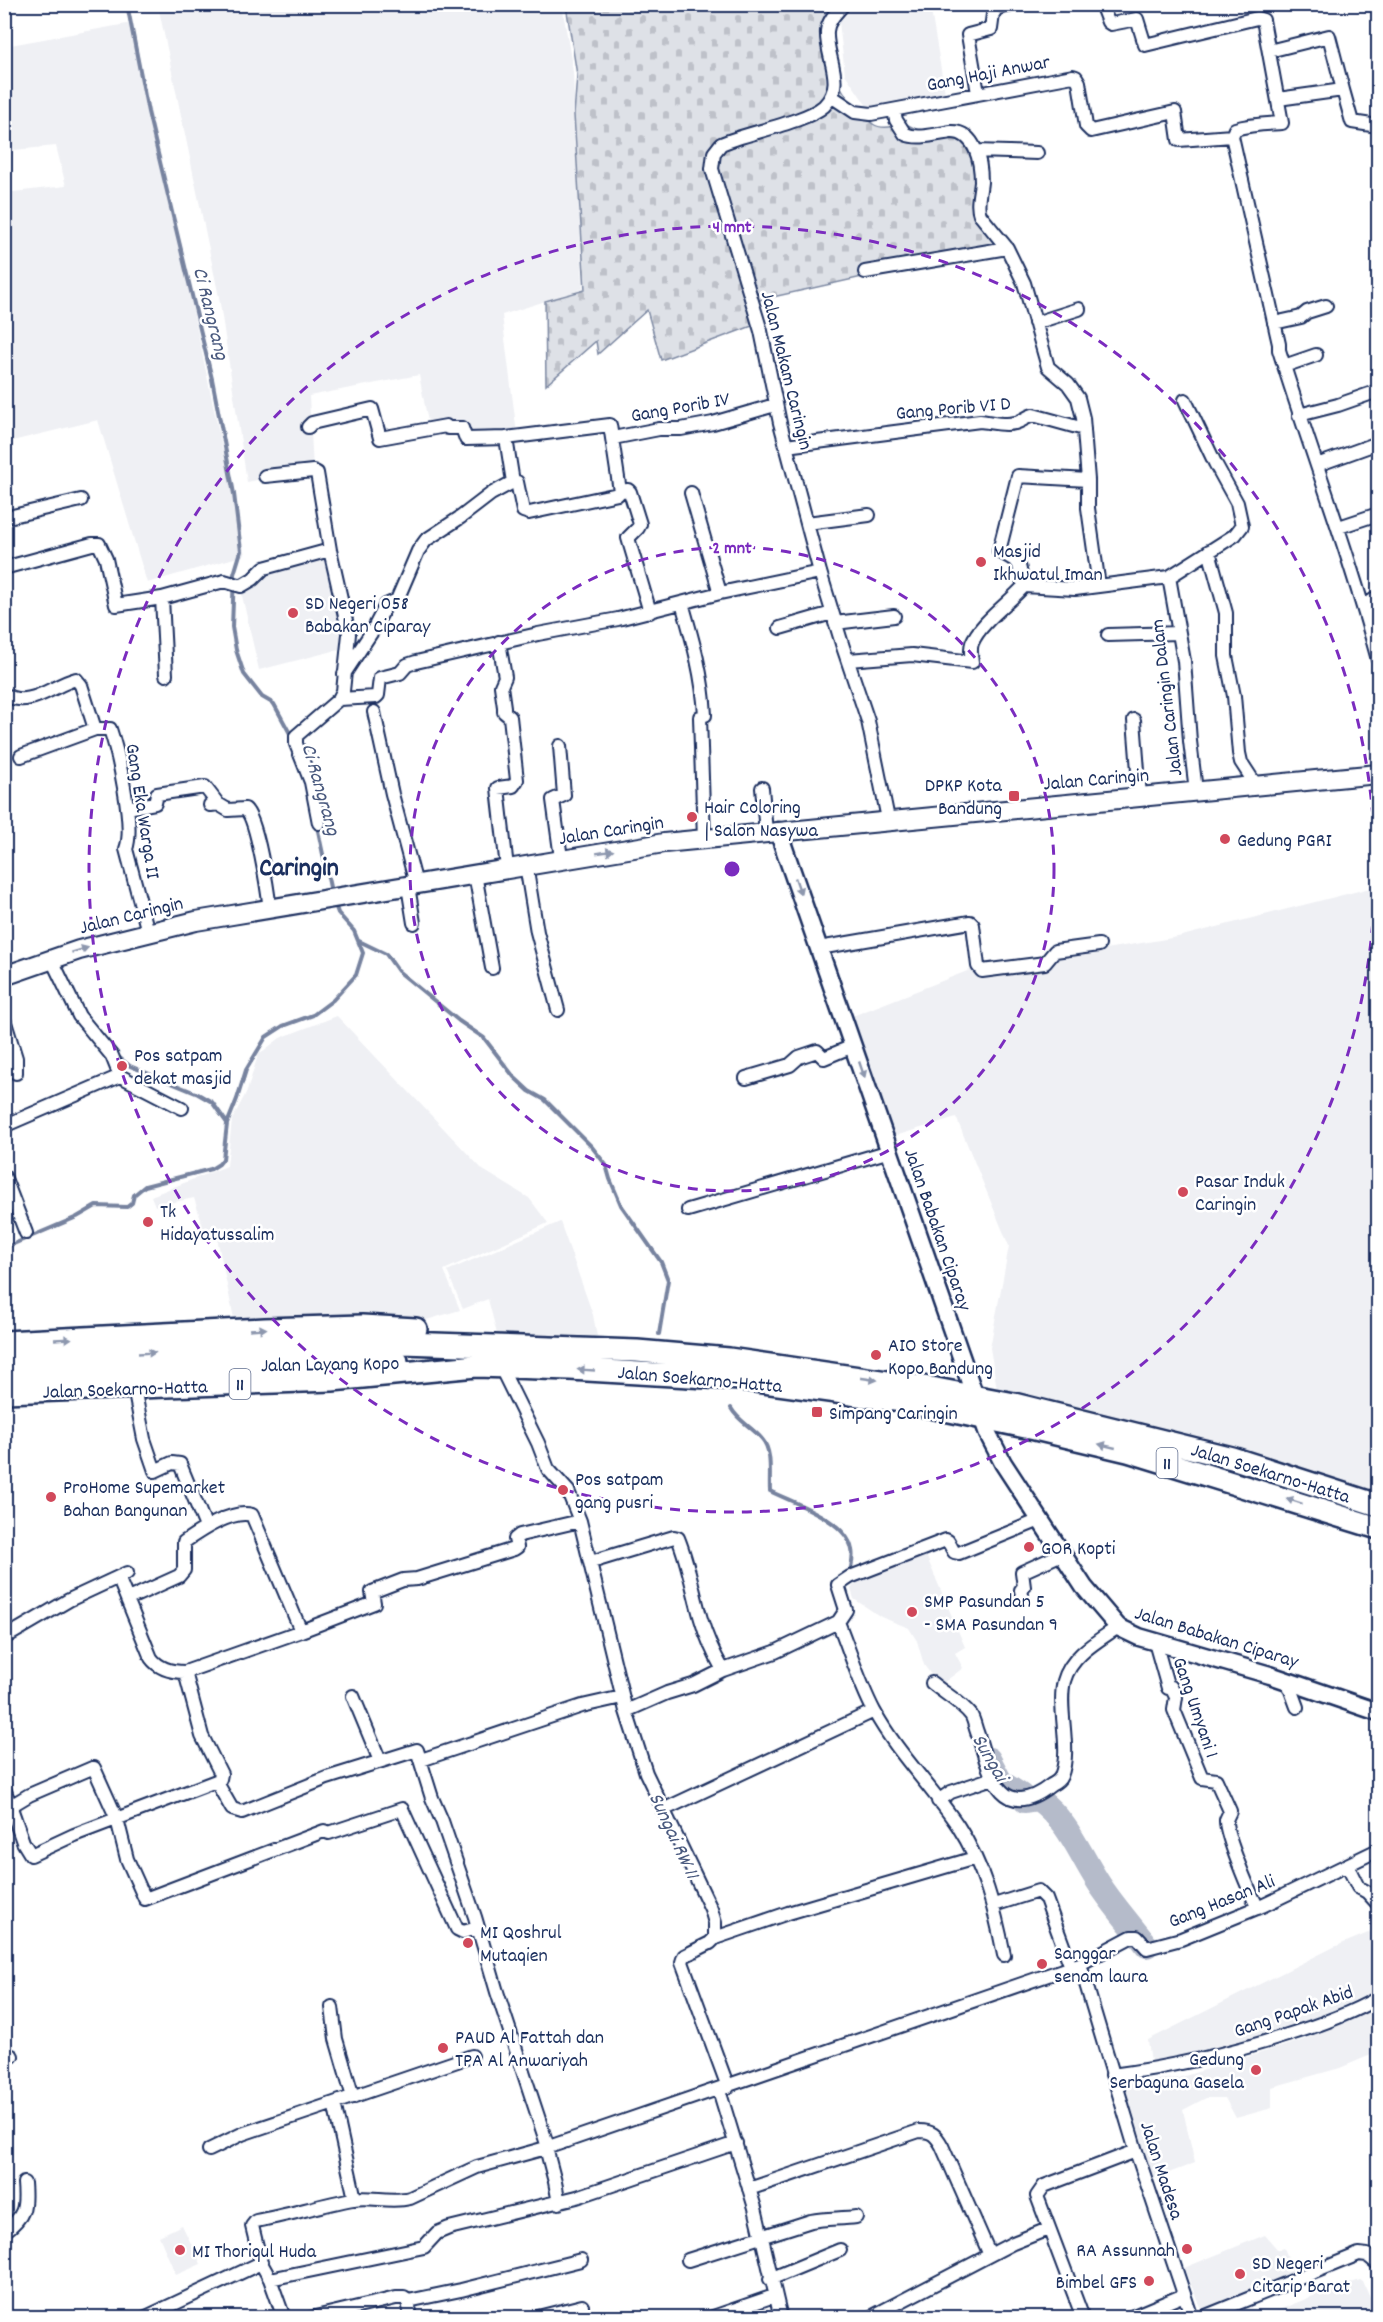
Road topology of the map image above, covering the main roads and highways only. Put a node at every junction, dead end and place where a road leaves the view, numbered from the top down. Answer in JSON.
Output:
{"nodes":[{"id":1,"x":1378,"y":774,"type":"edge"},
{"id":2,"x":4,"y":976,"type":"edge"},
{"id":3,"x":4,"y":1342,"type":"edge"},
{"id":4,"x":448,"y":1343,"type":"joint"},
{"id":5,"x":350,"y":1351,"type":"junction"},
{"id":6,"x":4,"y":1360,"type":"edge"},
{"id":7,"x":476,"y":1366,"type":"junction"},
{"id":8,"x":811,"y":1371,"type":"junction"},
{"id":9,"x":4,"y":1376,"type":"edge"},
{"id":10,"x":4,"y":1392,"type":"edge"},
{"id":11,"x":1378,"y":1505,"type":"edge"},
{"id":12,"x":1378,"y":1528,"type":"edge"}],
"edges":[{"from":2,"to":1,"type":"main road","name":"Jalan Caringin","one_way":true},
{"from":3,"to":8,"type":"highway","name":"Jalan Soekarno-Hatta","number":"11","one_way":true},
{"from":4,"to":5,"type":"highway","name":"Jalan Layang Kopo","number":"11"},
{"from":4,"to":8,"type":"highway","name":"Jalan Soekarno-Hatta","number":"11"},
{"from":6,"to":5,"type":"highway","name":"Jalan Layang Kopo","number":"11","one_way":true},
{"from":5,"to":7,"type":"highway","name":"Jalan Layang Kopo","number":"11"},
{"from":5,"to":9,"type":"highway","name":"Jalan Layang Kopo","number":"11"},
{"from":7,"to":10,"type":"highway","name":"Jalan Soekarno-Hatta","number":"11"},
{"from":12,"to":7,"type":"highway","name":"Jalan Soekarno-Hatta","number":"11","one_way":true},
{"from":8,"to":11,"type":"highway","name":"Jalan Soekarno-Hatta","number":"11","one_way":true}]}
